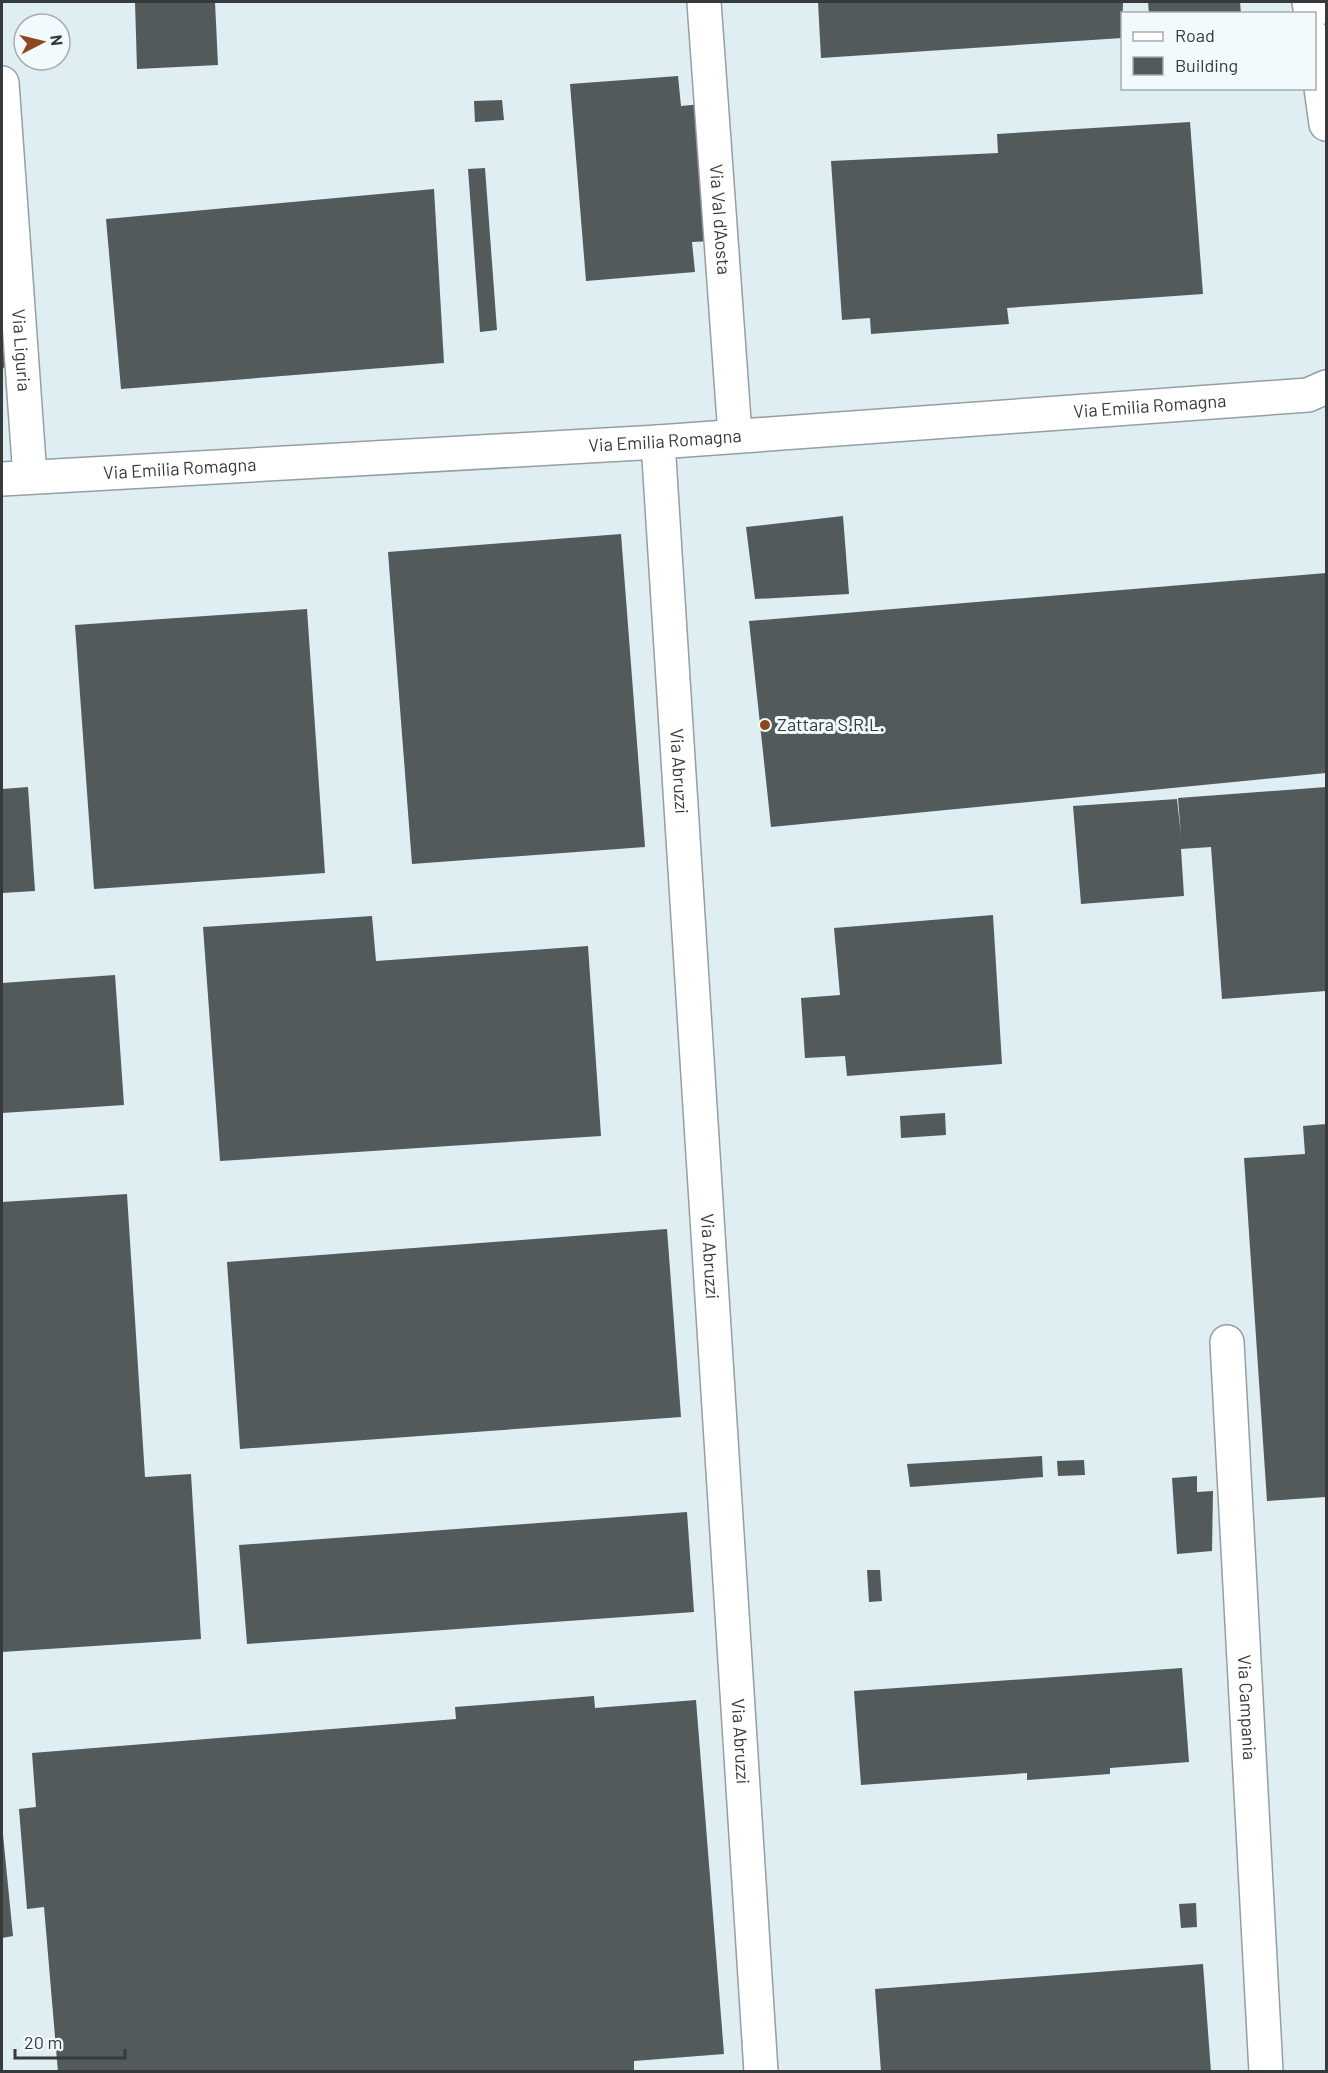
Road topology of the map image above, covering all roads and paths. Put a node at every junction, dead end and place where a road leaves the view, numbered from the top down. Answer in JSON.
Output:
{"nodes":[{"id":1,"x":704,"y":2,"type":"edge"},
{"id":2,"x":1316,"y":52,"type":"edge"},
{"id":3,"x":2,"y":82,"type":"edge"},
{"id":4,"x":1326,"y":124,"type":"edge"},
{"id":5,"x":1326,"y":387,"type":"edge"},
{"id":6,"x":735,"y":435,"type":"junction"},
{"id":7,"x":658,"y":442,"type":"junction"},
{"id":8,"x":16,"y":478,"type":"edge"},
{"id":9,"x":1227,"y":1342,"type":"dead end"},
{"id":10,"x":761,"y":2072,"type":"edge"},
{"id":11,"x":1266,"y":2072,"type":"edge"}],
"edges":[{"from":1,"to":6,"type":"street","name":"Via Val d'Aosta"},
{"from":2,"to":4,"type":"street"},
{"from":3,"to":8,"type":"street","name":"Via Liguria"},
{"from":5,"to":6,"type":"street","name":"Via Emilia Romagna"},
{"from":6,"to":7,"type":"street","name":"Via Emilia Romagna"},
{"from":7,"to":8,"type":"street","name":"Via Emilia Romagna"},
{"from":7,"to":10,"type":"street","name":"Via Abruzzi"},
{"from":9,"to":11,"type":"street","name":"Via Campania"}]}
